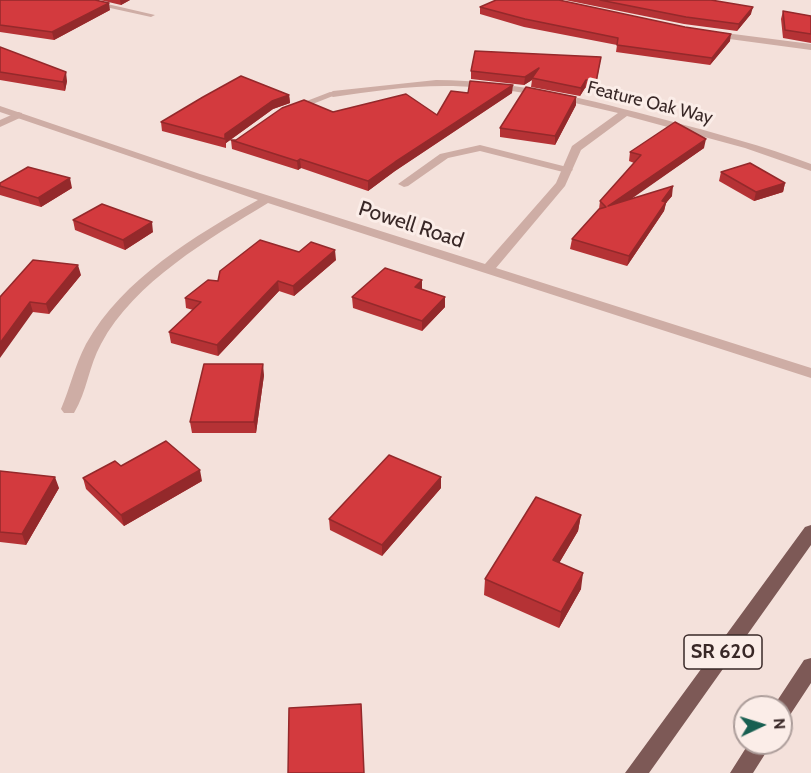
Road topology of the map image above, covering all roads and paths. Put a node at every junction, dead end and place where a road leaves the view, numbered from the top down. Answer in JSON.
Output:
{"nodes":[{"id":1,"x":78,"y":0,"type":"edge"},
{"id":2,"x":151,"y":15,"type":"dead end"},
{"id":3,"x":705,"y":33,"type":"edge"},
{"id":4,"x":811,"y":47,"type":"edge"},
{"id":5,"x":0,"y":109,"type":"edge"},
{"id":6,"x":626,"y":112,"type":"junction"},
{"id":7,"x":278,"y":113,"type":"edge"},
{"id":8,"x":18,"y":115,"type":"junction"},
{"id":9,"x":0,"y":124,"type":"edge"},
{"id":10,"x":811,"y":168,"type":"edge"},
{"id":11,"x":567,"y":170,"type":"junction"},
{"id":12,"x":404,"y":184,"type":"dead end"},
{"id":13,"x":267,"y":199,"type":"junction"},
{"id":14,"x":487,"y":270,"type":"junction"},
{"id":15,"x":811,"y":373,"type":"edge"},
{"id":16,"x":69,"y":409,"type":"dead end"},
{"id":17,"x":811,"y":532,"type":"edge"},
{"id":18,"x":811,"y":666,"type":"edge"},
{"id":19,"x":792,"y":695,"type":"edge"},
{"id":20,"x":753,"y":755,"type":"edge"},
{"id":21,"x":636,"y":773,"type":"edge"},
{"id":22,"x":741,"y":773,"type":"edge"}],
"edges":[{"from":1,"to":2,"type":"street"},
{"from":3,"to":4,"type":"street"},
{"from":5,"to":8,"type":"street","name":"Powell Road"},
{"from":6,"to":7,"type":"street","name":"Feature Oak Way"},
{"from":6,"to":10,"type":"street","name":"Feature Oak Way"},
{"from":6,"to":11,"type":"street"},
{"from":8,"to":9,"type":"street"},
{"from":8,"to":13,"type":"street","name":"Powell Road"},
{"from":11,"to":12,"type":"street"},
{"from":11,"to":14,"type":"street"},
{"from":13,"to":14,"type":"street","name":"Powell Road"},
{"from":13,"to":16,"type":"street"},
{"from":14,"to":15,"type":"street","name":"Powell Road"},
{"from":17,"to":21,"type":"main road","number":"SR 620"},
{"from":18,"to":19,"type":"main road"},
{"from":20,"to":22,"type":"main road"}]}
